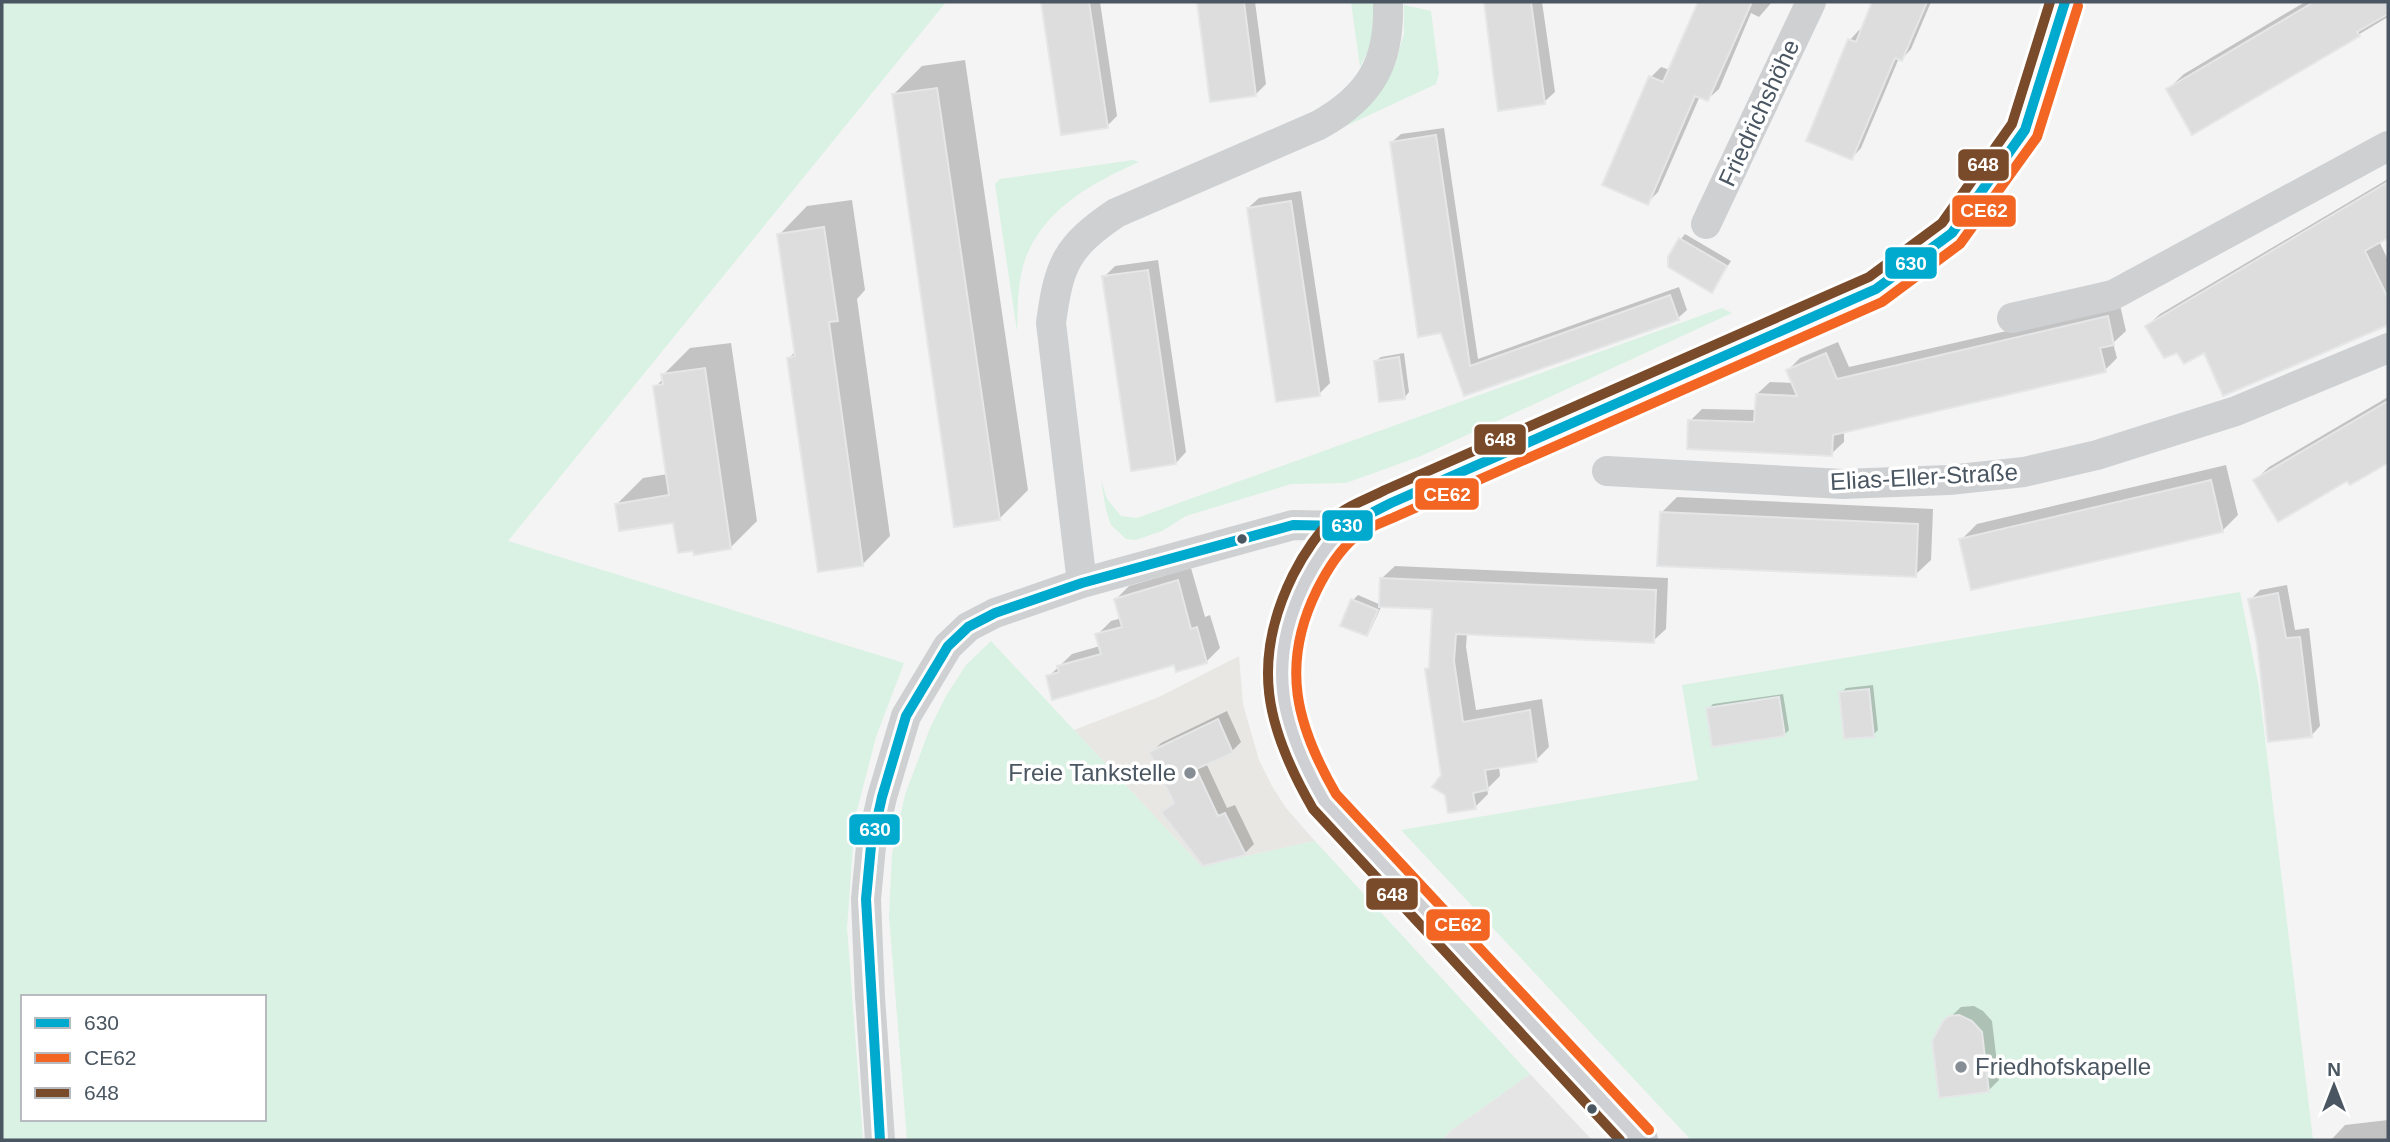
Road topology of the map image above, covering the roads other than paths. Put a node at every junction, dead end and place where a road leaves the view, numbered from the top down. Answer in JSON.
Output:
{"nodes":[{"id":1,"x":1388,"y":2,"type":"edge"},
{"id":2,"x":1811,"y":2,"type":"edge"},
{"id":3,"x":2065,"y":2,"type":"edge"},
{"id":4,"x":2388,"y":146,"type":"edge"},
{"id":5,"x":1706,"y":224,"type":"dead end"},
{"id":6,"x":2012,"y":318,"type":"dead end"},
{"id":7,"x":2388,"y":348,"type":"edge"},
{"id":8,"x":1607,"y":471,"type":"dead end"},
{"id":9,"x":1346,"y":526,"type":"junction"},
{"id":10,"x":1082,"y":583,"type":"junction"},
{"id":11,"x":880,"y":1140,"type":"edge"},
{"id":12,"x":1639,"y":1140,"type":"edge"}],
"edges":[{"from":1,"to":10,"type":"street"},
{"from":2,"to":5,"type":"street","name":"Friedrichshöhe"},
{"from":3,"to":9,"type":"main road"},
{"from":4,"to":6,"type":"street"},
{"from":7,"to":8,"type":"street","name":"Elias-Eller-Straße"},
{"from":9,"to":10,"type":"street"},
{"from":9,"to":12,"type":"main road"},
{"from":10,"to":11,"type":"street"}]}
